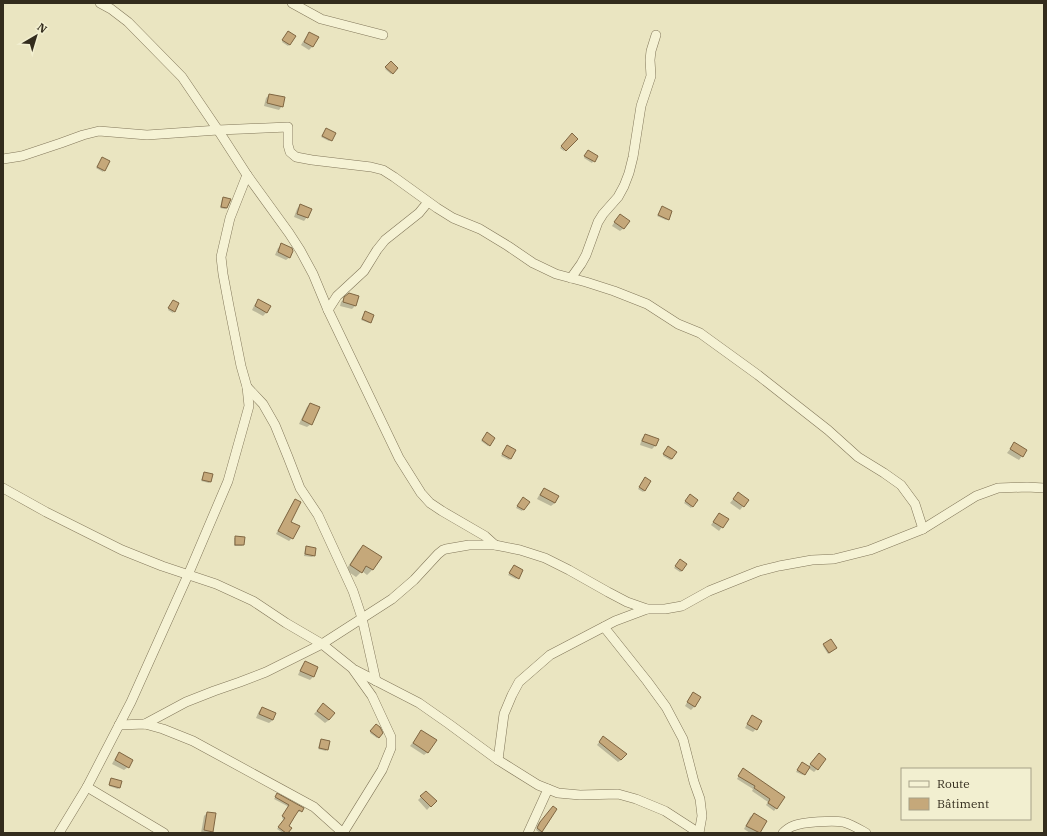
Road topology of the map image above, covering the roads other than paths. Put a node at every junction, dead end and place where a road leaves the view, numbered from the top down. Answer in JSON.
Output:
{"nodes":[{"id":1,"x":100,"y":3,"type":"edge"},
{"id":2,"x":292,"y":3,"type":"edge"},
{"id":3,"x":383,"y":35,"type":"dead end"},
{"id":4,"x":656,"y":35,"type":"dead end"},
{"id":5,"x":218,"y":130,"type":"junction"},
{"id":6,"x":3,"y":159,"type":"edge"},
{"id":7,"x":248,"y":175,"type":"junction"},
{"id":8,"x":428,"y":202,"type":"junction"},
{"id":9,"x":571,"y":278,"type":"junction"},
{"id":10,"x":328,"y":310,"type":"junction"},
{"id":11,"x":247,"y":387,"type":"junction"},
{"id":12,"x":3,"y":488,"type":"edge"},
{"id":13,"x":1044,"y":488,"type":"edge"},
{"id":14,"x":923,"y":529,"type":"junction"},
{"id":15,"x":495,"y":545,"type":"junction"},
{"id":16,"x":188,"y":575,"type":"junction"},
{"id":17,"x":647,"y":609,"type":"junction"},
{"id":18,"x":362,"y":618,"type":"junction"},
{"id":19,"x":604,"y":627,"type":"junction"},
{"id":20,"x":322,"y":644,"type":"junction"},
{"id":21,"x":352,"y":668,"type":"junction"},
{"id":22,"x":376,"y":681,"type":"junction"},
{"id":23,"x":145,"y":724,"type":"junction"},
{"id":24,"x":119,"y":725,"type":"junction"},
{"id":25,"x":498,"y":760,"type":"junction"},
{"id":26,"x":87,"y":787,"type":"junction"},
{"id":27,"x":548,"y":789,"type":"junction"},
{"id":28,"x":59,"y":833,"type":"edge"},
{"id":29,"x":164,"y":833,"type":"edge"},
{"id":30,"x":343,"y":833,"type":"edge"},
{"id":31,"x":528,"y":833,"type":"edge"},
{"id":32,"x":699,"y":833,"type":"edge"},
{"id":33,"x":783,"y":833,"type":"edge"},
{"id":34,"x":866,"y":833,"type":"edge"}],
"edges":[{"from":1,"to":5,"type":"street"},
{"from":2,"to":3,"type":"street"},
{"from":4,"to":9,"type":"street"},
{"from":5,"to":6,"type":"street"},
{"from":5,"to":7,"type":"street"},
{"from":5,"to":8,"type":"street"},
{"from":7,"to":10,"type":"street"},
{"from":7,"to":11,"type":"street"},
{"from":8,"to":9,"type":"street"},
{"from":8,"to":10,"type":"street"},
{"from":9,"to":14,"type":"street"},
{"from":10,"to":15,"type":"street"},
{"from":11,"to":16,"type":"street"},
{"from":11,"to":18,"type":"street"},
{"from":12,"to":16,"type":"street"},
{"from":13,"to":14,"type":"street"},
{"from":14,"to":17,"type":"street"},
{"from":15,"to":17,"type":"street"},
{"from":15,"to":18,"type":"street"},
{"from":16,"to":20,"type":"street"},
{"from":16,"to":24,"type":"street"},
{"from":17,"to":19,"type":"street"},
{"from":18,"to":20,"type":"street"},
{"from":18,"to":22,"type":"street"},
{"from":19,"to":25,"type":"street"},
{"from":19,"to":32,"type":"street"},
{"from":20,"to":21,"type":"street"},
{"from":20,"to":23,"type":"street"},
{"from":21,"to":22,"type":"street"},
{"from":21,"to":30,"type":"street"},
{"from":22,"to":25,"type":"street"},
{"from":23,"to":24,"type":"street"},
{"from":23,"to":30,"type":"street"},
{"from":24,"to":26,"type":"street"},
{"from":25,"to":27,"type":"street"},
{"from":26,"to":28,"type":"street"},
{"from":26,"to":29,"type":"street"},
{"from":27,"to":31,"type":"street"},
{"from":27,"to":32,"type":"street"},
{"from":33,"to":34,"type":"street"}]}
